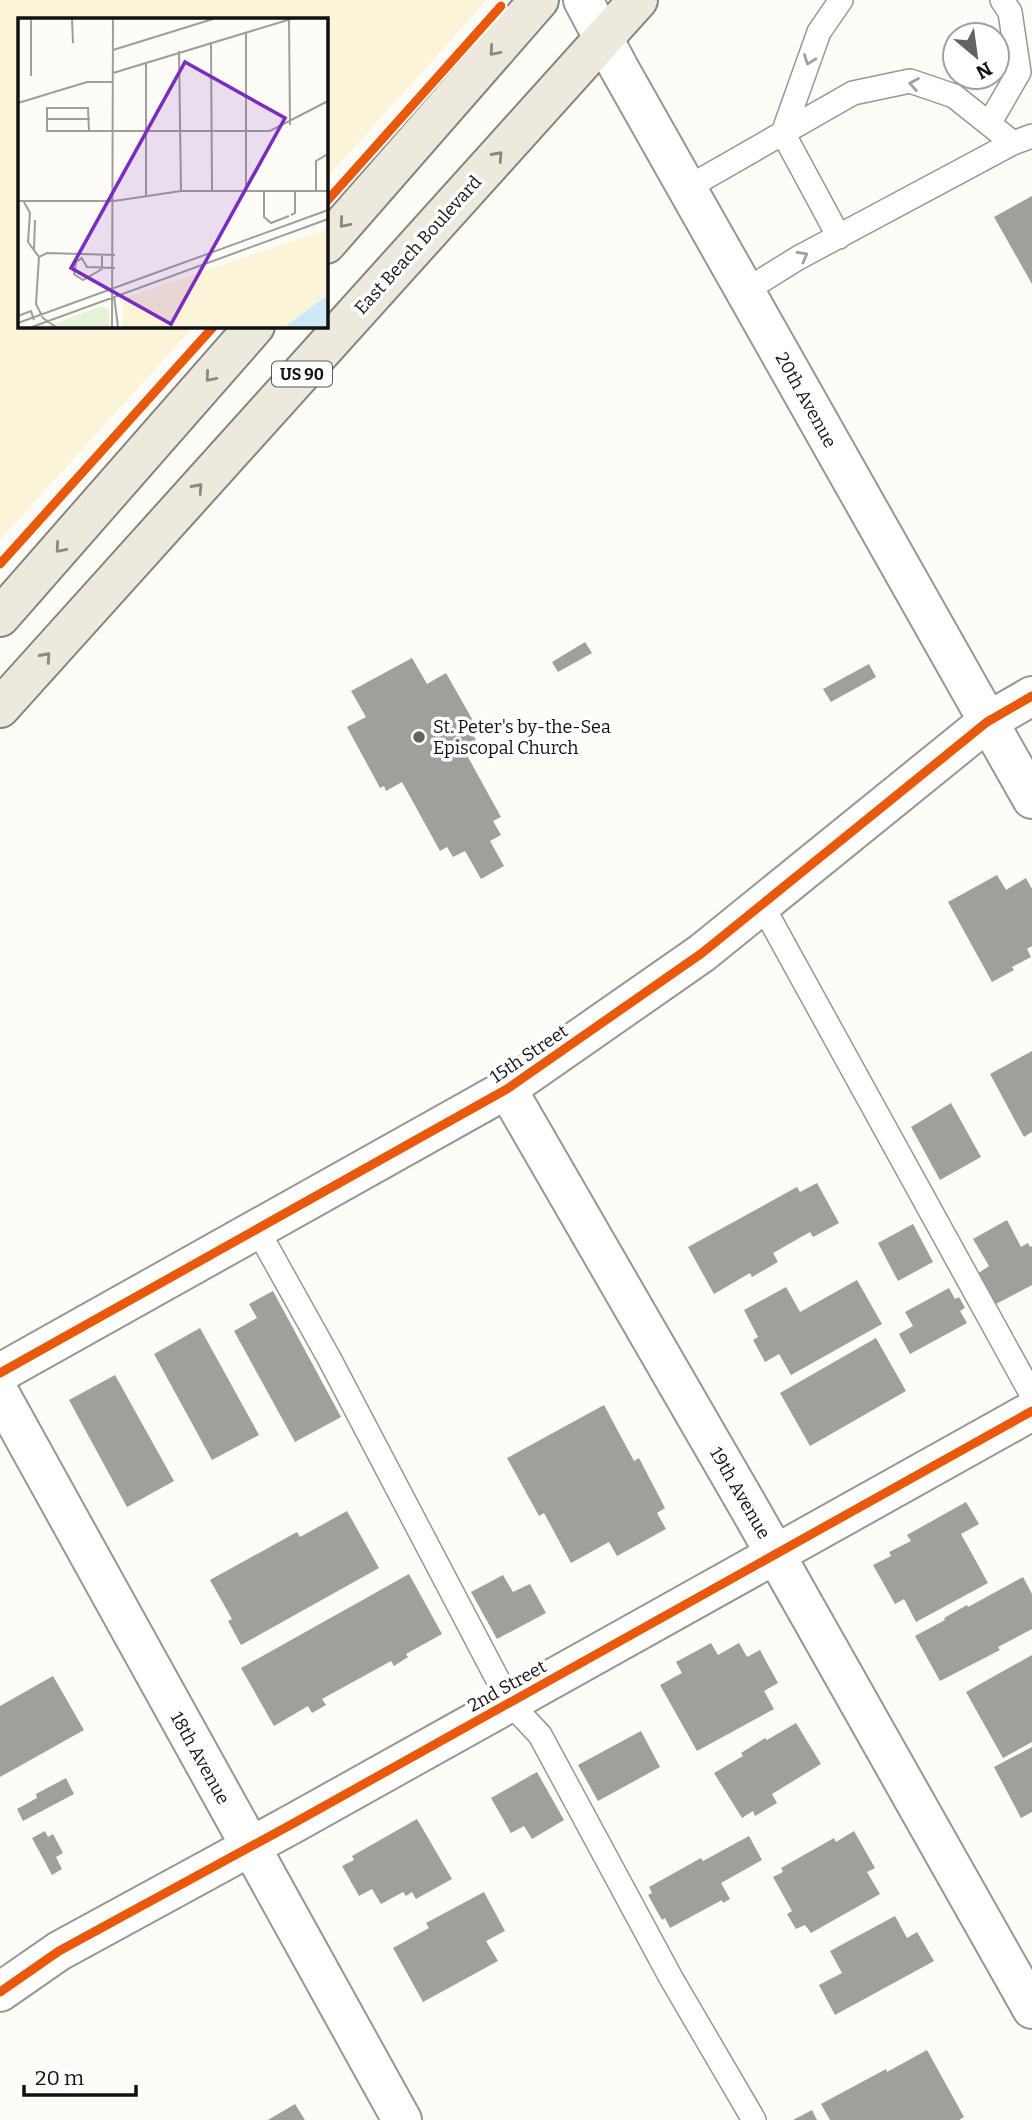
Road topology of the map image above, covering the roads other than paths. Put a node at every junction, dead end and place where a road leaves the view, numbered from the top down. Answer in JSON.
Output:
{"nodes":[{"id":1,"x":539,"y":0,"type":"edge"},
{"id":2,"x":583,"y":0,"type":"edge"},
{"id":3,"x":638,"y":0,"type":"edge"},
{"id":4,"x":841,"y":0,"type":"edge"},
{"id":5,"x":1002,"y":0,"type":"edge"},
{"id":6,"x":604,"y":39,"type":"junction"},
{"id":7,"x":989,"y":124,"type":"junction"},
{"id":8,"x":783,"y":133,"type":"junction"},
{"id":9,"x":1023,"y":140,"type":"edge"},
{"id":10,"x":687,"y":188,"type":"junction"},
{"id":11,"x":839,"y":237,"type":"junction"},
{"id":12,"x":327,"y":243,"type":"edge"},
{"id":13,"x":745,"y":291,"type":"junction"},
{"id":14,"x":253,"y":327,"type":"edge"},
{"id":15,"x":0,"y":617,"type":"edge"},
{"id":16,"x":1032,"y":696,"type":"edge"},
{"id":17,"x":0,"y":708,"type":"edge"},
{"id":18,"x":987,"y":722,"type":"junction"},
{"id":19,"x":1032,"y":799,"type":"edge"},
{"id":20,"x":762,"y":905,"type":"junction"},
{"id":21,"x":507,"y":1089,"type":"junction"},
{"id":22,"x":257,"y":1229,"type":"junction"},
{"id":23,"x":0,"y":1373,"type":"edge"},
{"id":24,"x":0,"y":1394,"type":"edge"},
{"id":25,"x":1032,"y":1395,"type":"edge"},
{"id":26,"x":1032,"y":1411,"type":"edge"},
{"id":27,"x":775,"y":1553,"type":"junction"},
{"id":28,"x":510,"y":1703,"type":"junction"},
{"id":29,"x":250,"y":1848,"type":"junction"},
{"id":30,"x":0,"y":1993,"type":"edge"},
{"id":31,"x":1032,"y":2009,"type":"edge"},
{"id":32,"x":402,"y":2120,"type":"edge"},
{"id":33,"x":754,"y":2120,"type":"edge"}],
"edges":[{"from":1,"to":12,"type":"main road","one_way":true},
{"from":2,"to":6,"type":"street","name":"20th Avenue"},
{"from":3,"to":6,"type":"main road","name":"East Beach Boulevard","number":"US 90"},
{"from":4,"to":8,"type":"lane","one_way":true},
{"from":5,"to":7,"type":"lane"},
{"from":6,"to":10,"type":"street","name":"20th Avenue"},
{"from":17,"to":6,"type":"main road","name":"East Beach Boulevard","number":"US 90","one_way":true},
{"from":7,"to":8,"type":"lane","one_way":true},
{"from":7,"to":9,"type":"lane"},
{"from":8,"to":10,"type":"lane"},
{"from":8,"to":11,"type":"lane"},
{"from":9,"to":11,"type":"lane"},
{"from":10,"to":13,"type":"street","name":"20th Avenue"},
{"from":13,"to":11,"type":"lane","one_way":true},
{"from":13,"to":18,"type":"street","name":"20th Avenue"},
{"from":14,"to":15,"type":"main road","one_way":true},
{"from":16,"to":18,"type":"street","name":"15th Street"},
{"from":18,"to":19,"type":"street","name":"20th Avenue"},
{"from":18,"to":20,"type":"street","name":"15th Street"},
{"from":20,"to":21,"type":"street","name":"15th Street"},
{"from":20,"to":25,"type":"lane"},
{"from":21,"to":22,"type":"street","name":"15th Street"},
{"from":21,"to":27,"type":"street","name":"19th Avenue"},
{"from":22,"to":23,"type":"street","name":"15th Street"},
{"from":22,"to":28,"type":"lane"},
{"from":24,"to":29,"type":"street","name":"18th Avenue"},
{"from":26,"to":27,"type":"street","name":"2nd Street"},
{"from":27,"to":28,"type":"street","name":"2nd Street"},
{"from":27,"to":31,"type":"street","name":"19th Avenue"},
{"from":28,"to":29,"type":"street","name":"2nd Street"},
{"from":28,"to":33,"type":"lane"},
{"from":29,"to":30,"type":"street","name":"2nd Street"},
{"from":29,"to":32,"type":"street","name":"18th Avenue"}]}
